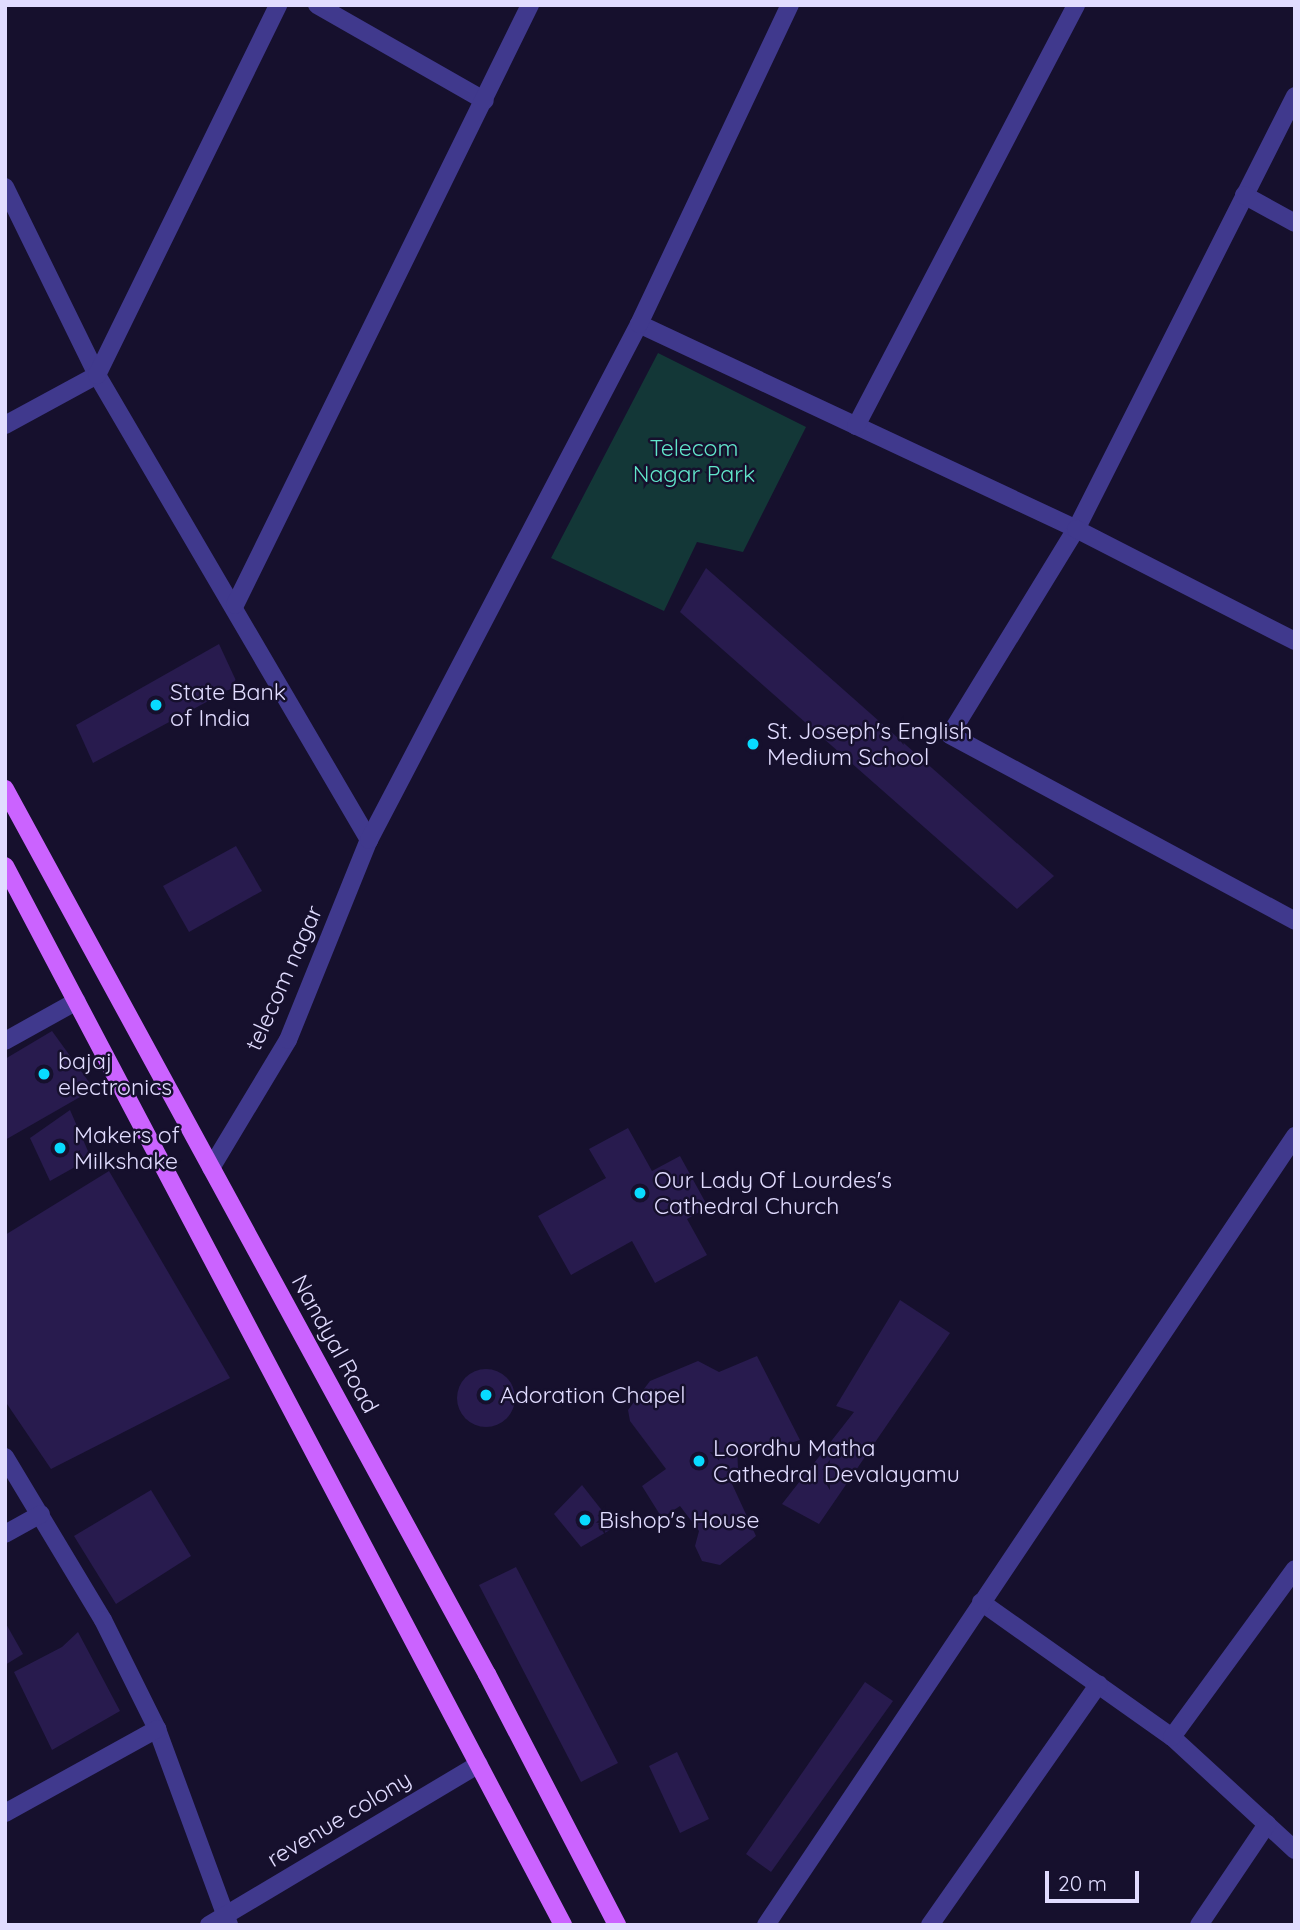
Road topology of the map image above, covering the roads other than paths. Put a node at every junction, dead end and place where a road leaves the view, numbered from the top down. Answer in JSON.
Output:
{"nodes":[{"id":1,"x":278,"y":5,"type":"edge"},
{"id":2,"x":317,"y":5,"type":"edge"},
{"id":3,"x":530,"y":5,"type":"edge"},
{"id":4,"x":790,"y":5,"type":"edge"},
{"id":5,"x":1076,"y":5,"type":"edge"},
{"id":6,"x":1295,"y":96,"type":"edge"},
{"id":7,"x":485,"y":101,"type":"junction"},
{"id":8,"x":5,"y":187,"type":"edge"},
{"id":9,"x":1244,"y":195,"type":"junction"},
{"id":10,"x":1295,"y":223,"type":"edge"},
{"id":11,"x":639,"y":324,"type":"junction"},
{"id":12,"x":97,"y":374,"type":"junction"},
{"id":13,"x":5,"y":425,"type":"edge"},
{"id":14,"x":856,"y":426,"type":"junction"},
{"id":15,"x":1076,"y":529,"type":"junction"},
{"id":16,"x":234,"y":605,"type":"junction"},
{"id":17,"x":1295,"y":641,"type":"edge"},
{"id":18,"x":5,"y":789,"type":"edge"},
{"id":19,"x":369,"y":840,"type":"junction"},
{"id":20,"x":5,"y":866,"type":"edge"},
{"id":21,"x":1295,"y":921,"type":"edge"},
{"id":22,"x":77,"y":1001,"type":"junction"},
{"id":23,"x":5,"y":1041,"type":"edge"},
{"id":24,"x":1295,"y":1136,"type":"edge"},
{"id":25,"x":212,"y":1168,"type":"junction"},
{"id":26,"x":5,"y":1457,"type":"edge"},
{"id":27,"x":41,"y":1514,"type":"junction"},
{"id":28,"x":5,"y":1534,"type":"edge"},
{"id":29,"x":1295,"y":1569,"type":"edge"},
{"id":30,"x":981,"y":1602,"type":"junction"},
{"id":31,"x":1099,"y":1684,"type":"junction"},
{"id":32,"x":157,"y":1729,"type":"junction"},
{"id":33,"x":1172,"y":1737,"type":"junction"},
{"id":34,"x":479,"y":1764,"type":"junction"},
{"id":35,"x":5,"y":1813,"type":"edge"},
{"id":36,"x":1267,"y":1824,"type":"junction"},
{"id":37,"x":1295,"y":1850,"type":"edge"},
{"id":38,"x":220,"y":1922,"type":"edge"},
{"id":39,"x":563,"y":1925,"type":"edge"},
{"id":40,"x":617,"y":1925,"type":"edge"},
{"id":41,"x":766,"y":1925,"type":"edge"},
{"id":42,"x":930,"y":1925,"type":"edge"},
{"id":43,"x":1199,"y":1925,"type":"edge"}],
"edges":[{"from":1,"to":12,"type":"street"},
{"from":2,"to":7,"type":"street"},
{"from":3,"to":7,"type":"street"},
{"from":4,"to":11,"type":"street","name":"telecom nagar"},
{"from":5,"to":14,"type":"street"},
{"from":6,"to":9,"type":"street"},
{"from":7,"to":16,"type":"street"},
{"from":8,"to":12,"type":"street"},
{"from":9,"to":10,"type":"street"},
{"from":9,"to":15,"type":"street"},
{"from":11,"to":14,"type":"street"},
{"from":11,"to":19,"type":"street","name":"telecom nagar"},
{"from":12,"to":13,"type":"street"},
{"from":12,"to":16,"type":"street"},
{"from":14,"to":15,"type":"street"},
{"from":15,"to":17,"type":"street"},
{"from":15,"to":21,"type":"street"},
{"from":16,"to":19,"type":"street"},
{"from":18,"to":25,"type":"main road","name":"Nandyal Road"},
{"from":19,"to":25,"type":"street","name":"telecom nagar"},
{"from":20,"to":22,"type":"main road"},
{"from":22,"to":23,"type":"street"},
{"from":22,"to":34,"type":"main road"},
{"from":24,"to":30,"type":"street"},
{"from":25,"to":40,"type":"main road","name":"Nandyal Road"},
{"from":26,"to":27,"type":"street"},
{"from":27,"to":28,"type":"street"},
{"from":27,"to":32,"type":"street"},
{"from":29,"to":33,"type":"street"},
{"from":30,"to":31,"type":"street"},
{"from":30,"to":41,"type":"street"},
{"from":31,"to":33,"type":"street"},
{"from":31,"to":42,"type":"street"},
{"from":32,"to":35,"type":"street"},
{"from":32,"to":38,"type":"street"},
{"from":33,"to":36,"type":"street"},
{"from":34,"to":38,"type":"street","name":"revenue colony"},
{"from":34,"to":39,"type":"main road"},
{"from":36,"to":37,"type":"street"},
{"from":36,"to":43,"type":"street"}]}
